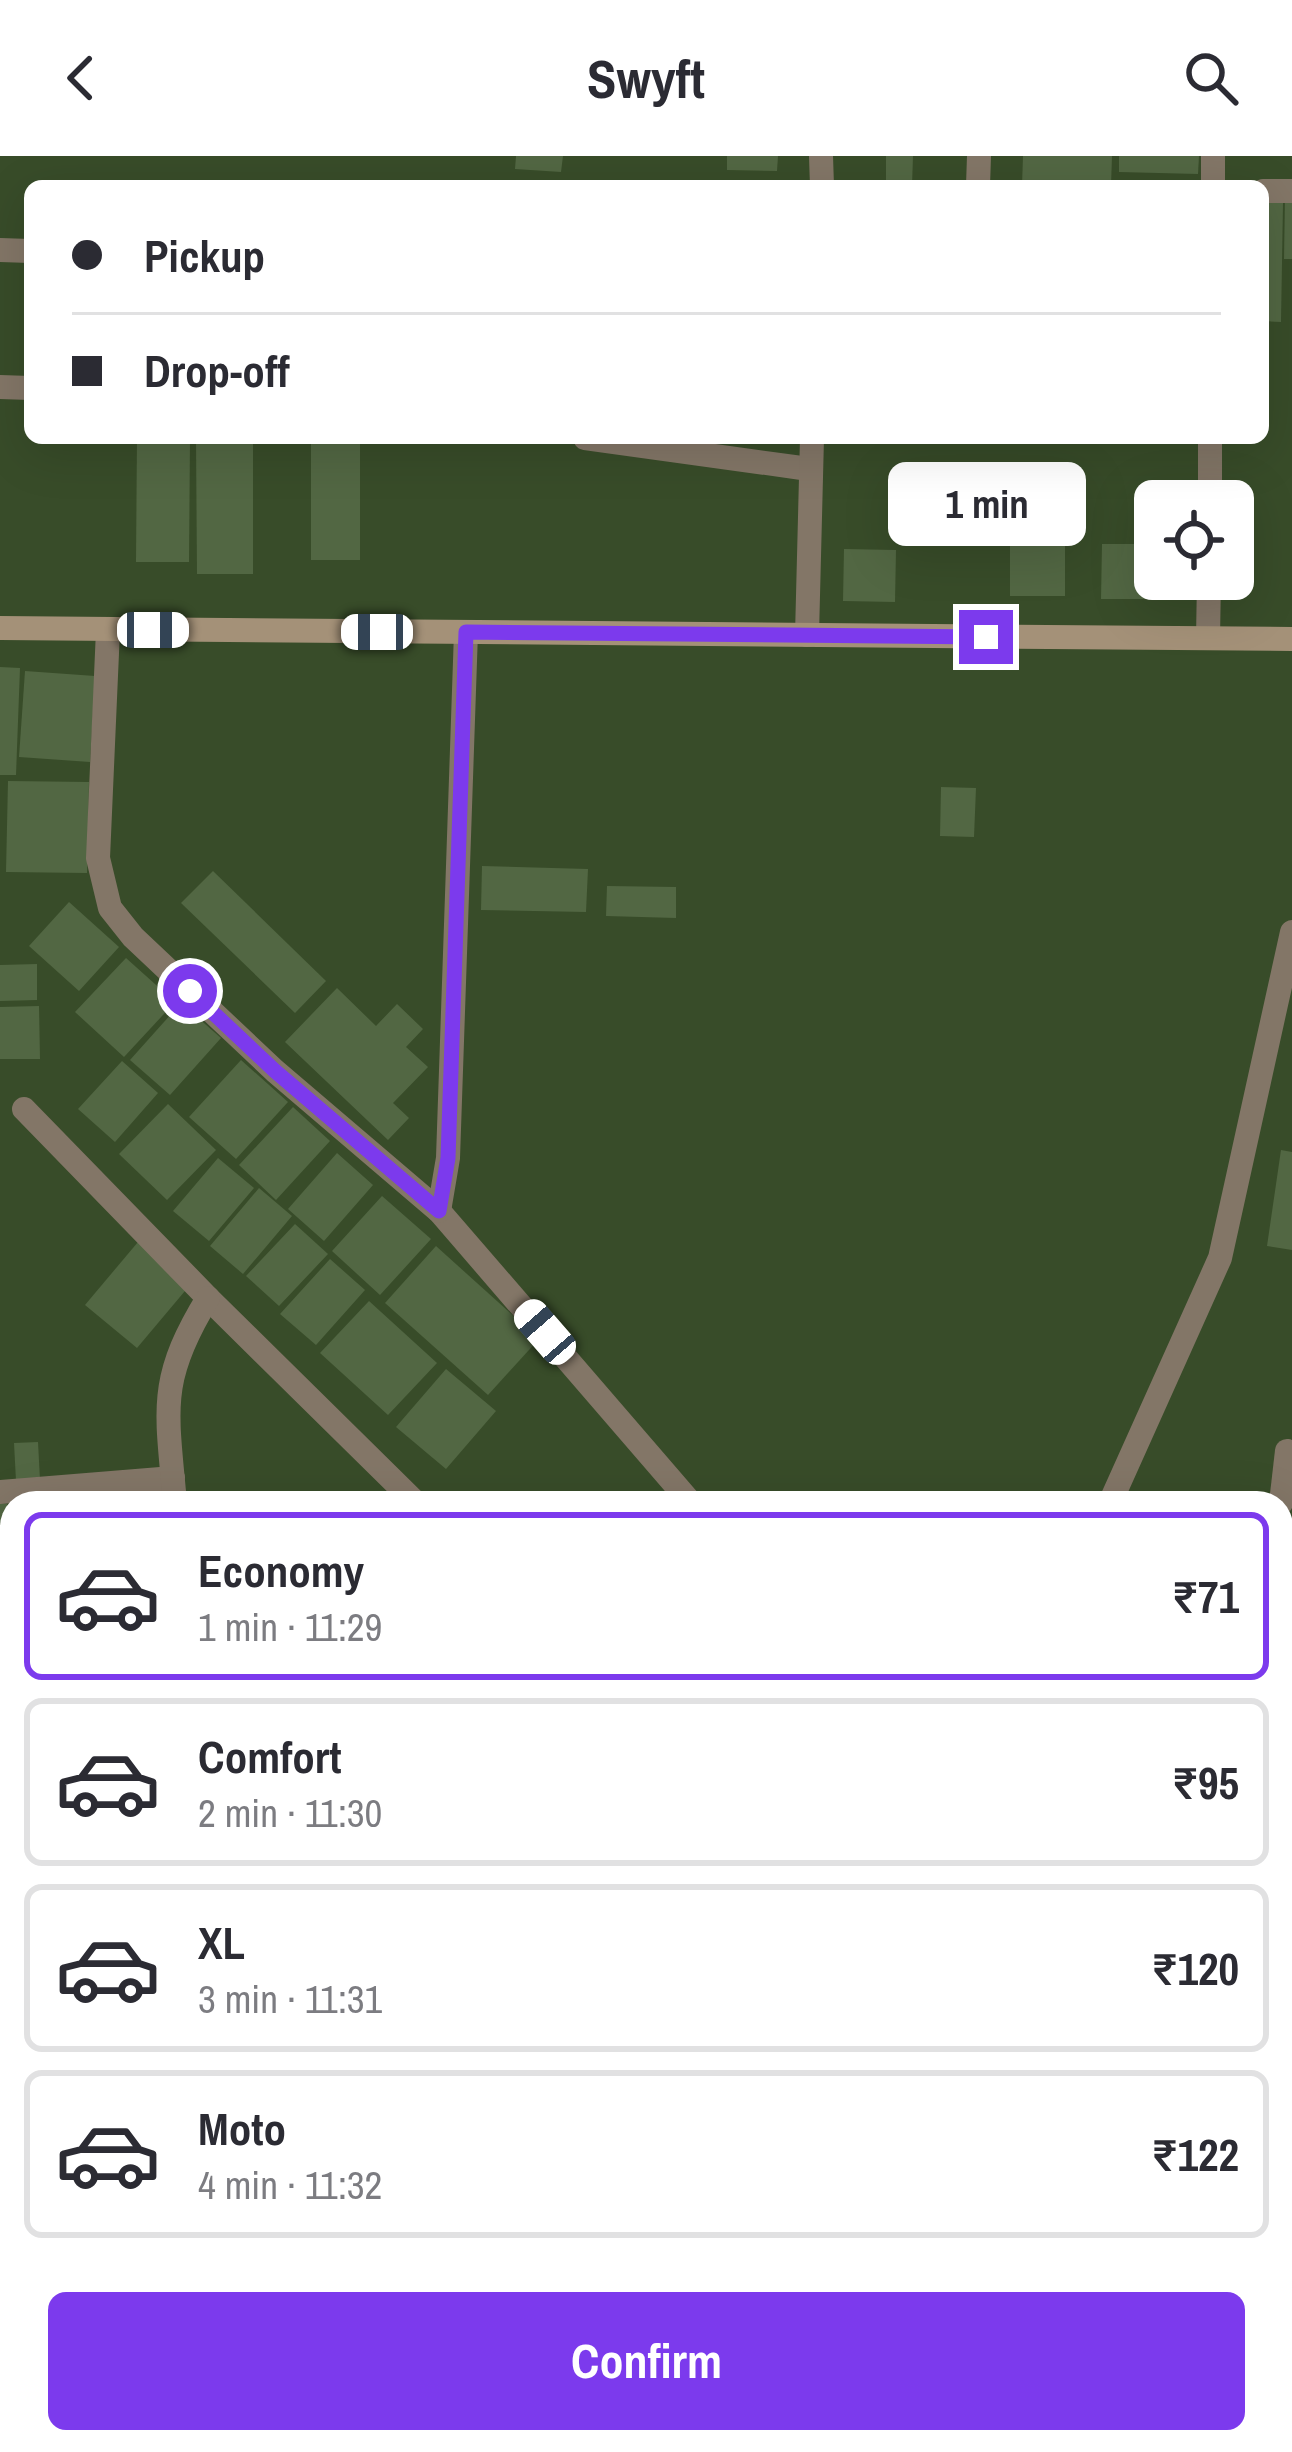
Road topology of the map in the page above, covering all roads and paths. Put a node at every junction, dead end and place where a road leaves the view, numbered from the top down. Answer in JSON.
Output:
{"nodes":[{"id":1,"x":628,"y":444,"type":"edge"},
{"id":2,"x":811,"y":444,"type":"edge"},
{"id":3,"x":1210,"y":444,"type":"edge"},
{"id":4,"x":808,"y":469,"type":"junction"},
{"id":5,"x":1210,"y":480,"type":"edge"},
{"id":6,"x":1209,"y":600,"type":"edge"},
{"id":7,"x":0,"y":628,"type":"edge"},
{"id":8,"x":108,"y":630,"type":"junction"},
{"id":9,"x":466,"y":632,"type":"junction"},
{"id":10,"x":807,"y":635,"type":"junction"},
{"id":11,"x":1208,"y":638,"type":"junction"},
{"id":12,"x":1292,"y":639,"type":"edge"},
{"id":13,"x":1292,"y":932,"type":"edge"},
{"id":14,"x":24,"y":1109,"type":"dead end"},
{"id":15,"x":439,"y":1211,"type":"junction"},
{"id":16,"x":208,"y":1298,"type":"junction"},
{"id":17,"x":1287,"y":1451,"type":"dead end"},
{"id":18,"x":174,"y":1491,"type":"edge"},
{"id":19,"x":404,"y":1491,"type":"edge"},
{"id":20,"x":681,"y":1491,"type":"edge"},
{"id":21,"x":1115,"y":1491,"type":"edge"},
{"id":22,"x":1282,"y":1491,"type":"edge"}],
"edges":[{"from":1,"to":4,"type":"street"},
{"from":2,"to":4,"type":"street"},
{"from":3,"to":5,"type":"street"},
{"from":4,"to":10,"type":"street"},
{"from":6,"to":11,"type":"street"},
{"from":7,"to":8,"type":"street"},
{"from":8,"to":9,"type":"street"},
{"from":8,"to":15,"type":"street"},
{"from":9,"to":10,"type":"street"},
{"from":9,"to":15,"type":"street"},
{"from":10,"to":11,"type":"street"},
{"from":11,"to":12,"type":"street"},
{"from":13,"to":21,"type":"street"},
{"from":14,"to":16,"type":"street"},
{"from":15,"to":20,"type":"street"},
{"from":16,"to":18,"type":"street"},
{"from":16,"to":19,"type":"street"},
{"from":17,"to":22,"type":"street"}]}
